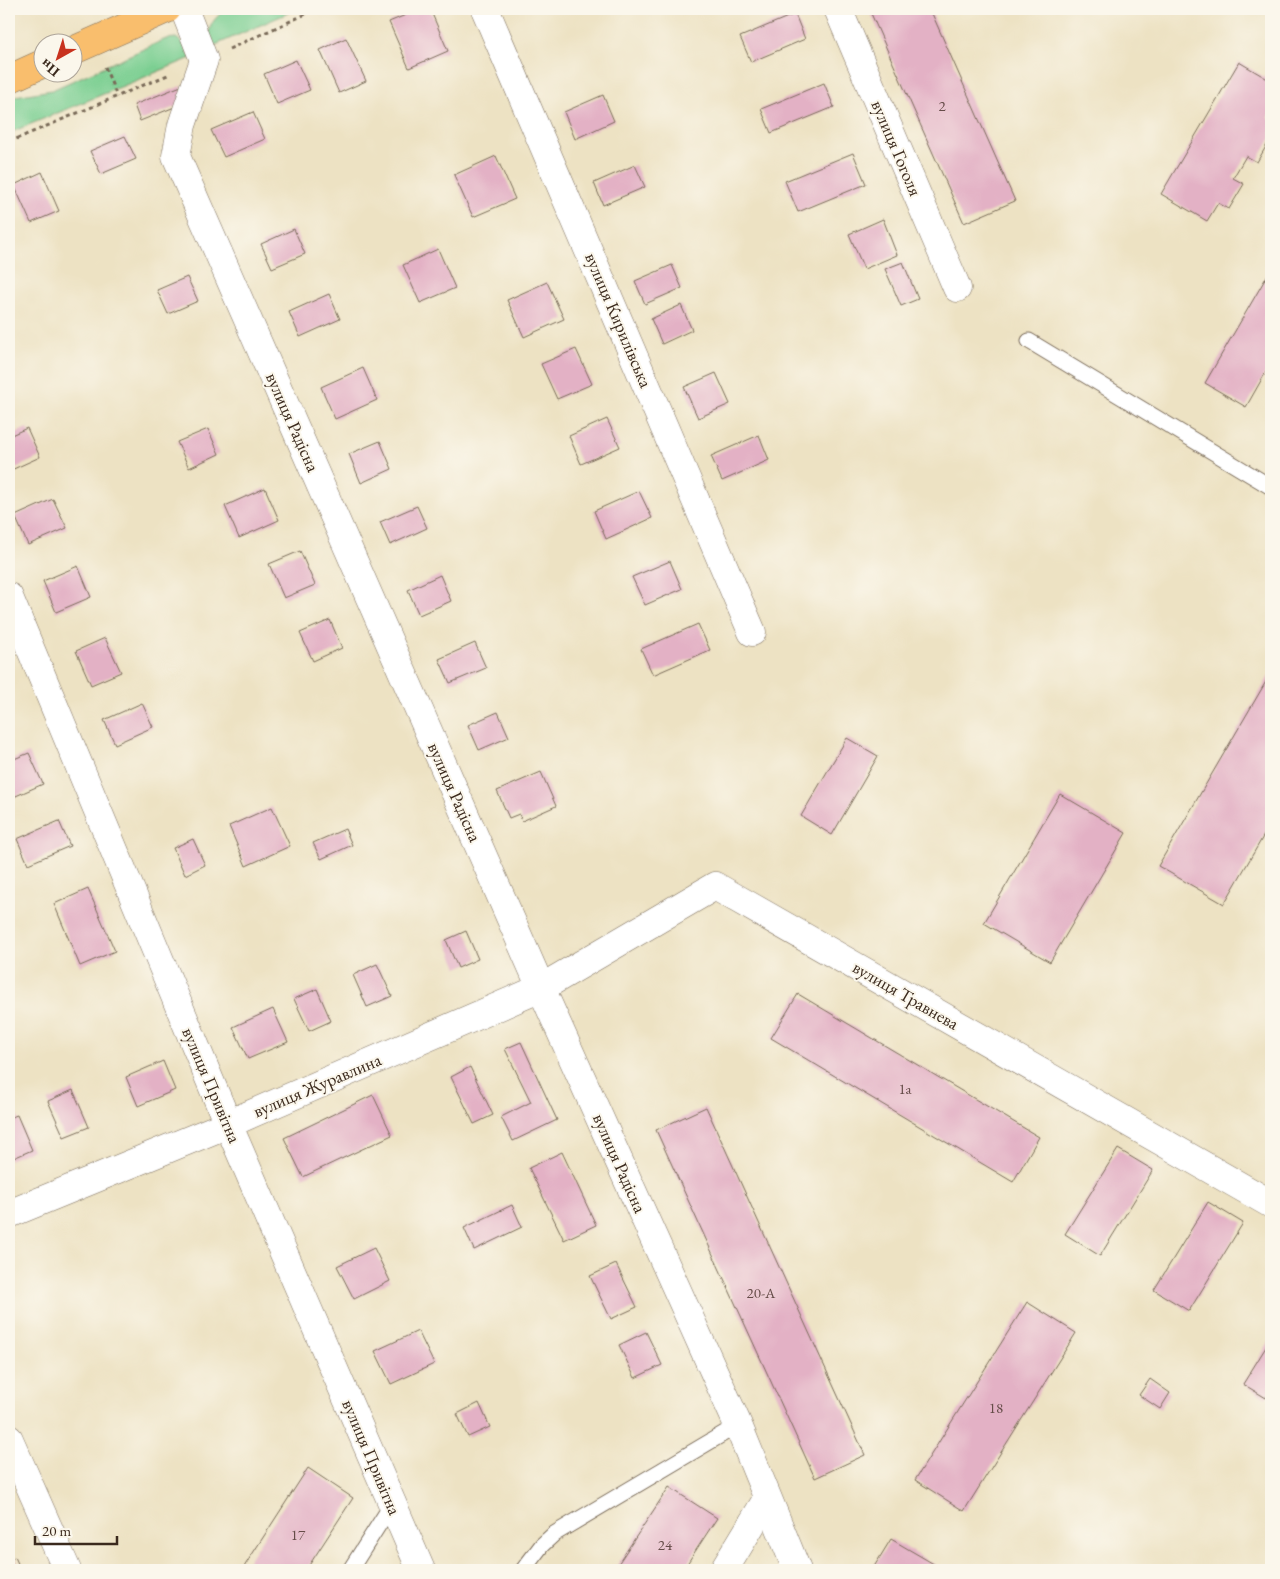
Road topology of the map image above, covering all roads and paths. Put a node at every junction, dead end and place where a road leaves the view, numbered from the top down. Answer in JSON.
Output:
{"nodes":[{"id":1,"x":167,"y":9,"type":"edge"},
{"id":2,"x":184,"y":9,"type":"edge"},
{"id":3,"x":317,"y":9,"type":"edge"},
{"id":4,"x":485,"y":9,"type":"edge"},
{"id":5,"x":838,"y":9,"type":"edge"},
{"id":6,"x":82,"y":46,"type":"edge"},
{"id":7,"x":204,"y":60,"type":"junction"},
{"id":8,"x":104,"y":61,"type":"dead end"},
{"id":9,"x":32,"y":68,"type":"edge"},
{"id":10,"x":9,"y":78,"type":"edge"},
{"id":11,"x":117,"y":96,"type":"junction"},
{"id":12,"x":9,"y":142,"type":"edge"},
{"id":13,"x":957,"y":288,"type":"dead end"},
{"id":14,"x":1029,"y":341,"type":"dead end"},
{"id":15,"x":1271,"y":487,"type":"edge"},
{"id":16,"x":9,"y":597,"type":"edge"},
{"id":17,"x":752,"y":632,"type":"dead end"},
{"id":18,"x":541,"y":988,"type":"junction"},
{"id":19,"x":228,"y":1124,"type":"junction"},
{"id":20,"x":1271,"y":1204,"type":"edge"},
{"id":21,"x":9,"y":1214,"type":"edge"},
{"id":22,"x":738,"y":1425,"type":"junction"},
{"id":23,"x":9,"y":1439,"type":"edge"},
{"id":24,"x":767,"y":1499,"type":"junction"},
{"id":25,"x":392,"y":1504,"type":"junction"},
{"id":26,"x":67,"y":1570,"type":"edge"},
{"id":27,"x":350,"y":1570,"type":"edge"},
{"id":28,"x":421,"y":1570,"type":"edge"},
{"id":29,"x":523,"y":1570,"type":"edge"},
{"id":30,"x":724,"y":1570,"type":"edge"},
{"id":31,"x":797,"y":1570,"type":"edge"}],
"edges":[{"from":1,"to":6,"type":"main road"},
{"from":2,"to":7,"type":"street"},
{"from":3,"to":7,"type":"path"},
{"from":4,"to":17,"type":"street","name":"вулиця Кирилівська"},
{"from":5,"to":13,"type":"street","name":"вулиця Гоголя"},
{"from":7,"to":11,"type":"path"},
{"from":7,"to":18,"type":"street","name":"вулиця Радісна"},
{"from":8,"to":11,"type":"path"},
{"from":9,"to":10,"type":"main road"},
{"from":11,"to":12,"type":"path"},
{"from":14,"to":15,"type":"lane"},
{"from":16,"to":19,"type":"street","name":"вулиця Привітна"},
{"from":18,"to":19,"type":"street","name":"вулиця Журавлина"},
{"from":18,"to":20,"type":"street","name":"вулиця Травнева"},
{"from":18,"to":22,"type":"street","name":"вулиця Радісна"},
{"from":19,"to":21,"type":"street","name":"вулиця Журавлина"},
{"from":19,"to":25,"type":"street","name":"вулиця Привітна"},
{"from":22,"to":24,"type":"street","name":"вулиця Радісна"},
{"from":22,"to":29,"type":"lane"},
{"from":23,"to":26,"type":"street"},
{"from":24,"to":30,"type":"street"},
{"from":24,"to":31,"type":"street","name":"вулиця Радісна"},
{"from":25,"to":27,"type":"lane"},
{"from":25,"to":28,"type":"street","name":"вулиця Привітна"}]}
